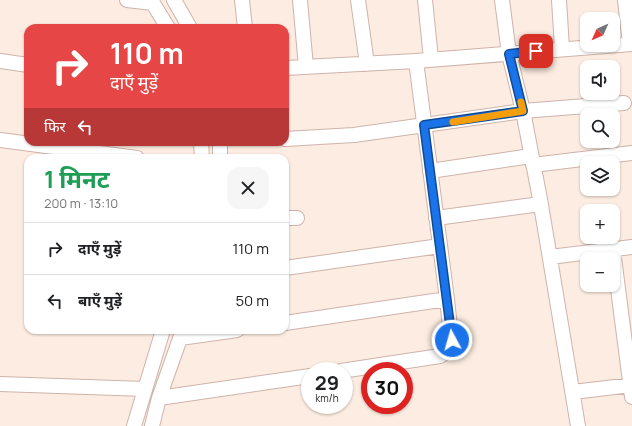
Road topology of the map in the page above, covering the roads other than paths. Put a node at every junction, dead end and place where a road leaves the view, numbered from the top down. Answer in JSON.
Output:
{"nodes":[{"id":1,"x":127,"y":0,"type":"edge"},
{"id":2,"x":174,"y":0,"type":"edge"},
{"id":3,"x":242,"y":0,"type":"edge"},
{"id":4,"x":300,"y":0,"type":"edge"},
{"id":5,"x":358,"y":0,"type":"edge"},
{"id":6,"x":425,"y":0,"type":"edge"},
{"id":7,"x":502,"y":0,"type":"edge"},
{"id":8,"x":559,"y":0,"type":"edge"},
{"id":9,"x":625,"y":0,"type":"edge"},
{"id":10,"x":152,"y":1,"type":"edge"},
{"id":11,"x":166,"y":24,"type":"edge"},
{"id":12,"x":188,"y":24,"type":"edge"},
{"id":13,"x":245,"y":24,"type":"edge"},
{"id":14,"x":631,"y":44,"type":"edge"},
{"id":15,"x":562,"y":48,"type":"junction"},
{"id":16,"x":509,"y":54,"type":"junction"},
{"id":17,"x":431,"y":59,"type":"junction"},
{"id":18,"x":0,"y":61,"type":"edge"},
{"id":19,"x":416,"y":61,"type":"junction"},
{"id":20,"x":24,"y":64,"type":"edge"},
{"id":21,"x":367,"y":64,"type":"junction"},
{"id":22,"x":306,"y":67,"type":"junction"},
{"id":23,"x":289,"y":68,"type":"edge"},
{"id":24,"x":624,"y":103,"type":"dead end"},
{"id":25,"x":523,"y":111,"type":"junction"},
{"id":26,"x":424,"y":125,"type":"junction"},
{"id":27,"x":289,"y":139,"type":"edge"},
{"id":28,"x":0,"y":140,"type":"edge"},
{"id":29,"x":24,"y":143,"type":"edge"},
{"id":30,"x":46,"y":146,"type":"edge"},
{"id":31,"x":632,"y":153,"type":"edge"},
{"id":32,"x":107,"y":154,"type":"edge"},
{"id":33,"x":532,"y":160,"type":"junction"},
{"id":34,"x":430,"y":170,"type":"junction"},
{"id":35,"x":541,"y":204,"type":"junction"},
{"id":36,"x":436,"y":218,"type":"junction"},
{"id":37,"x":440,"y":246,"type":"junction"},
{"id":38,"x":632,"y":247,"type":"edge"},
{"id":39,"x":613,"y":250,"type":"junction"},
{"id":40,"x":550,"y":257,"type":"junction"},
{"id":41,"x":289,"y":267,"type":"edge"},
{"id":42,"x":447,"y":299,"type":"junction"},
{"id":43,"x":289,"y":322,"type":"edge"},
{"id":44,"x":163,"y":334,"type":"edge"},
{"id":45,"x":182,"y":334,"type":"edge"},
{"id":46,"x":353,"y":369,"type":"edge"},
{"id":47,"x":301,"y":377,"type":"edge"},
{"id":48,"x":0,"y":384,"type":"edge"},
{"id":49,"x":145,"y":389,"type":"junction"},
{"id":50,"x":631,"y":389,"type":"edge"},
{"id":51,"x":573,"y":392,"type":"junction"},
{"id":52,"x":159,"y":398,"type":"junction"},
{"id":53,"x":134,"y":426,"type":"edge"},
{"id":54,"x":152,"y":426,"type":"edge"},
{"id":55,"x":578,"y":426,"type":"edge"}],
"edges":[{"from":1,"to":10,"type":"street"},
{"from":2,"to":12,"type":"street"},
{"from":3,"to":13,"type":"street"},
{"from":4,"to":22,"type":"street"},
{"from":5,"to":21,"type":"street"},
{"from":6,"to":17,"type":"street"},
{"from":7,"to":16,"type":"street"},
{"from":8,"to":15,"type":"street"},
{"from":9,"to":14,"type":"street"},
{"from":10,"to":11,"type":"street"},
{"from":14,"to":15,"type":"street"},
{"from":15,"to":16,"type":"street"},
{"from":16,"to":17,"type":"street"},
{"from":16,"to":25,"type":"street"},
{"from":17,"to":19,"type":"street"},
{"from":18,"to":20,"type":"street"},
{"from":19,"to":21,"type":"street"},
{"from":19,"to":26,"type":"street"},
{"from":21,"to":22,"type":"street"},
{"from":22,"to":23,"type":"street"},
{"from":24,"to":25,"type":"street"},
{"from":25,"to":26,"type":"street"},
{"from":25,"to":33,"type":"street"},
{"from":26,"to":27,"type":"street"},
{"from":26,"to":34,"type":"street"},
{"from":28,"to":29,"type":"street"},
{"from":30,"to":32,"type":"street"},
{"from":31,"to":33,"type":"street"},
{"from":33,"to":34,"type":"street"},
{"from":33,"to":35,"type":"street"},
{"from":34,"to":36,"type":"street"},
{"from":35,"to":36,"type":"street"},
{"from":35,"to":40,"type":"street"},
{"from":36,"to":37,"type":"street"},
{"from":37,"to":41,"type":"street"},
{"from":37,"to":42,"type":"street"},
{"from":38,"to":39,"type":"street"},
{"from":39,"to":40,"type":"street"},
{"from":39,"to":50,"type":"street"},
{"from":40,"to":51,"type":"street"},
{"from":42,"to":43,"type":"street"},
{"from":42,"to":46,"type":"street"},
{"from":44,"to":49,"type":"street"},
{"from":45,"to":52,"type":"street"},
{"from":47,"to":52,"type":"street"},
{"from":48,"to":49,"type":"street"},
{"from":49,"to":53,"type":"street"},
{"from":50,"to":51,"type":"street"},
{"from":51,"to":55,"type":"street"},
{"from":52,"to":54,"type":"street"}]}
